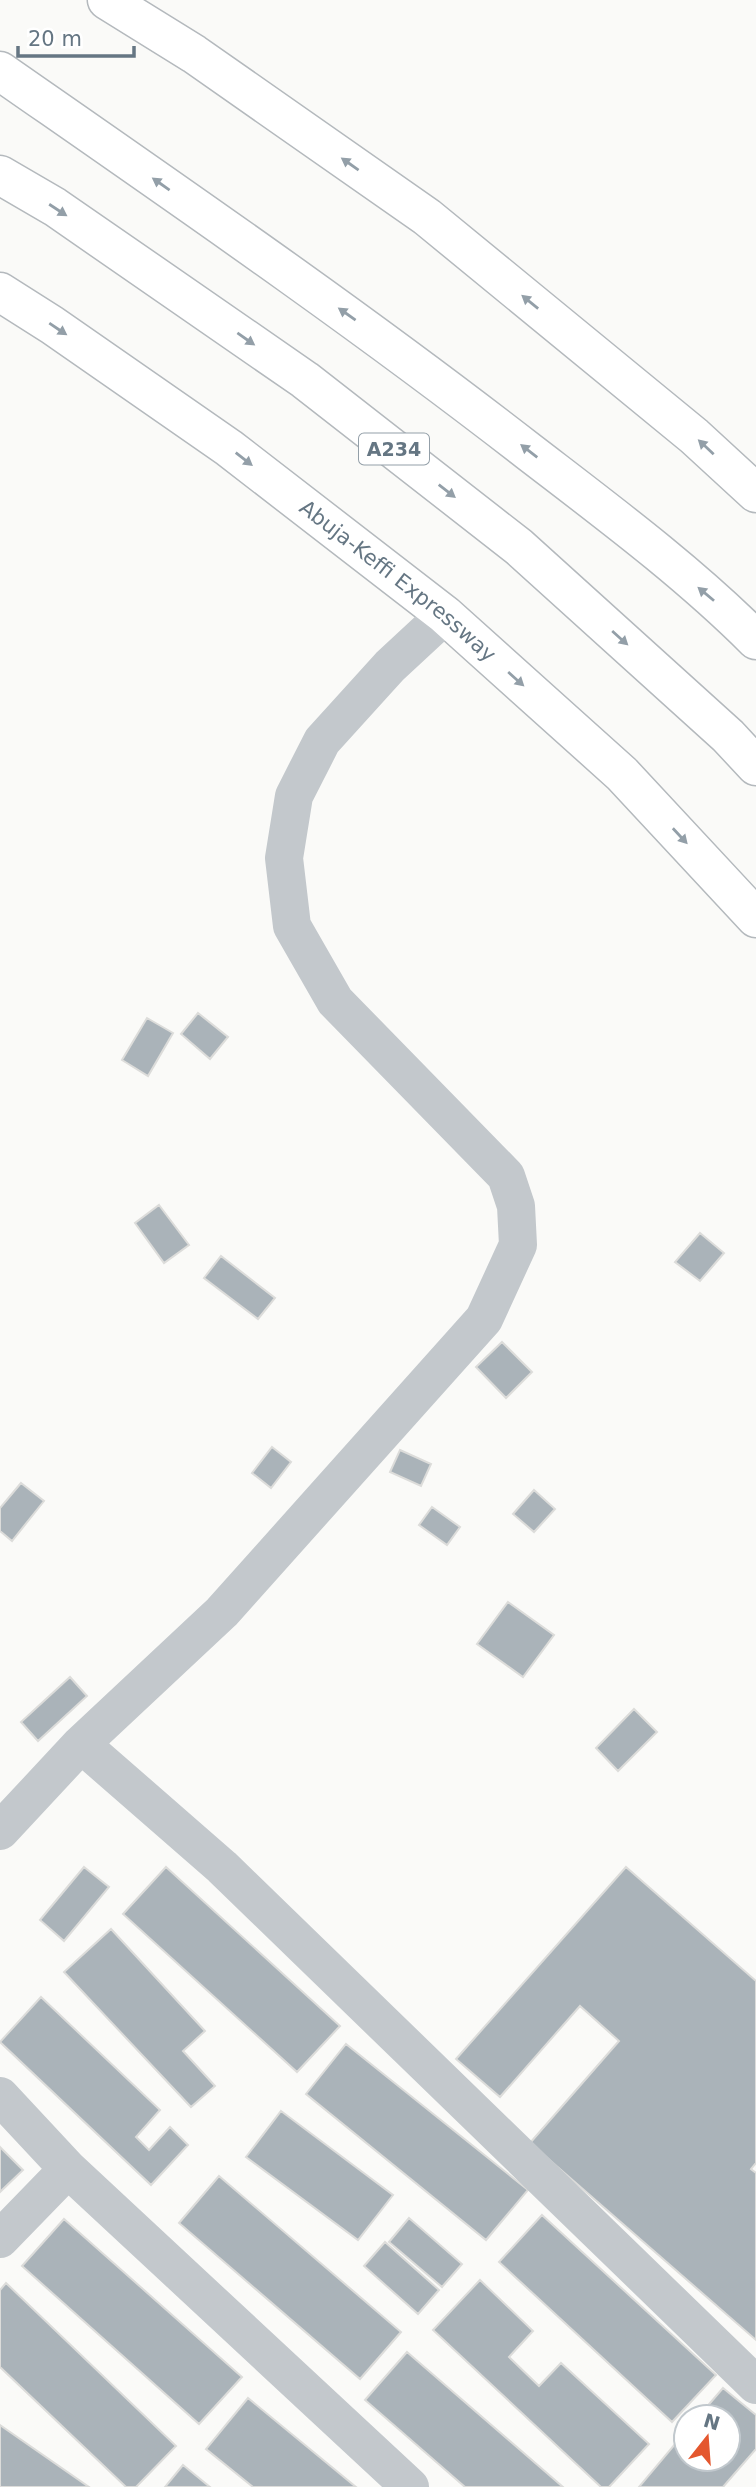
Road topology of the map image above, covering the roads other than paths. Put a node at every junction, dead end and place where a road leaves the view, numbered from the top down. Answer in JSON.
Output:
{"nodes":[{"id":1,"x":107,"y":0,"type":"edge"},
{"id":2,"x":0,"y":71,"type":"edge"},
{"id":3,"x":0,"y":175,"type":"edge"},
{"id":4,"x":0,"y":292,"type":"edge"},
{"id":5,"x":756,"y":494,"type":"edge"},
{"id":6,"x":445,"y":615,"type":"junction"},
{"id":7,"x":756,"y":640,"type":"edge"},
{"id":8,"x":756,"y":765,"type":"edge"},
{"id":9,"x":756,"y":918,"type":"edge"},
{"id":10,"x":81,"y":1744,"type":"junction"},
{"id":11,"x":0,"y":1831,"type":"edge"},
{"id":12,"x":0,"y":2096,"type":"edge"},
{"id":13,"x":68,"y":2169,"type":"junction"},
{"id":14,"x":0,"y":2239,"type":"edge"},
{"id":15,"x":756,"y":2385,"type":"edge"},
{"id":16,"x":410,"y":2487,"type":"edge"}],
"edges":[{"from":5,"to":1,"type":"highway","one_way":true},
{"from":7,"to":2,"type":"highway","one_way":true},
{"from":3,"to":8,"type":"highway","number":"A234","one_way":true},
{"from":4,"to":6,"type":"highway","name":"Abuja-Keffi Expressway","one_way":true},
{"from":6,"to":9,"type":"highway","name":"Abuja-Keffi Expressway","one_way":true},
{"from":6,"to":10,"type":"street"},
{"from":10,"to":11,"type":"street"},
{"from":10,"to":15,"type":"street"},
{"from":12,"to":13,"type":"street"},
{"from":13,"to":14,"type":"street"},
{"from":13,"to":16,"type":"street"}]}
